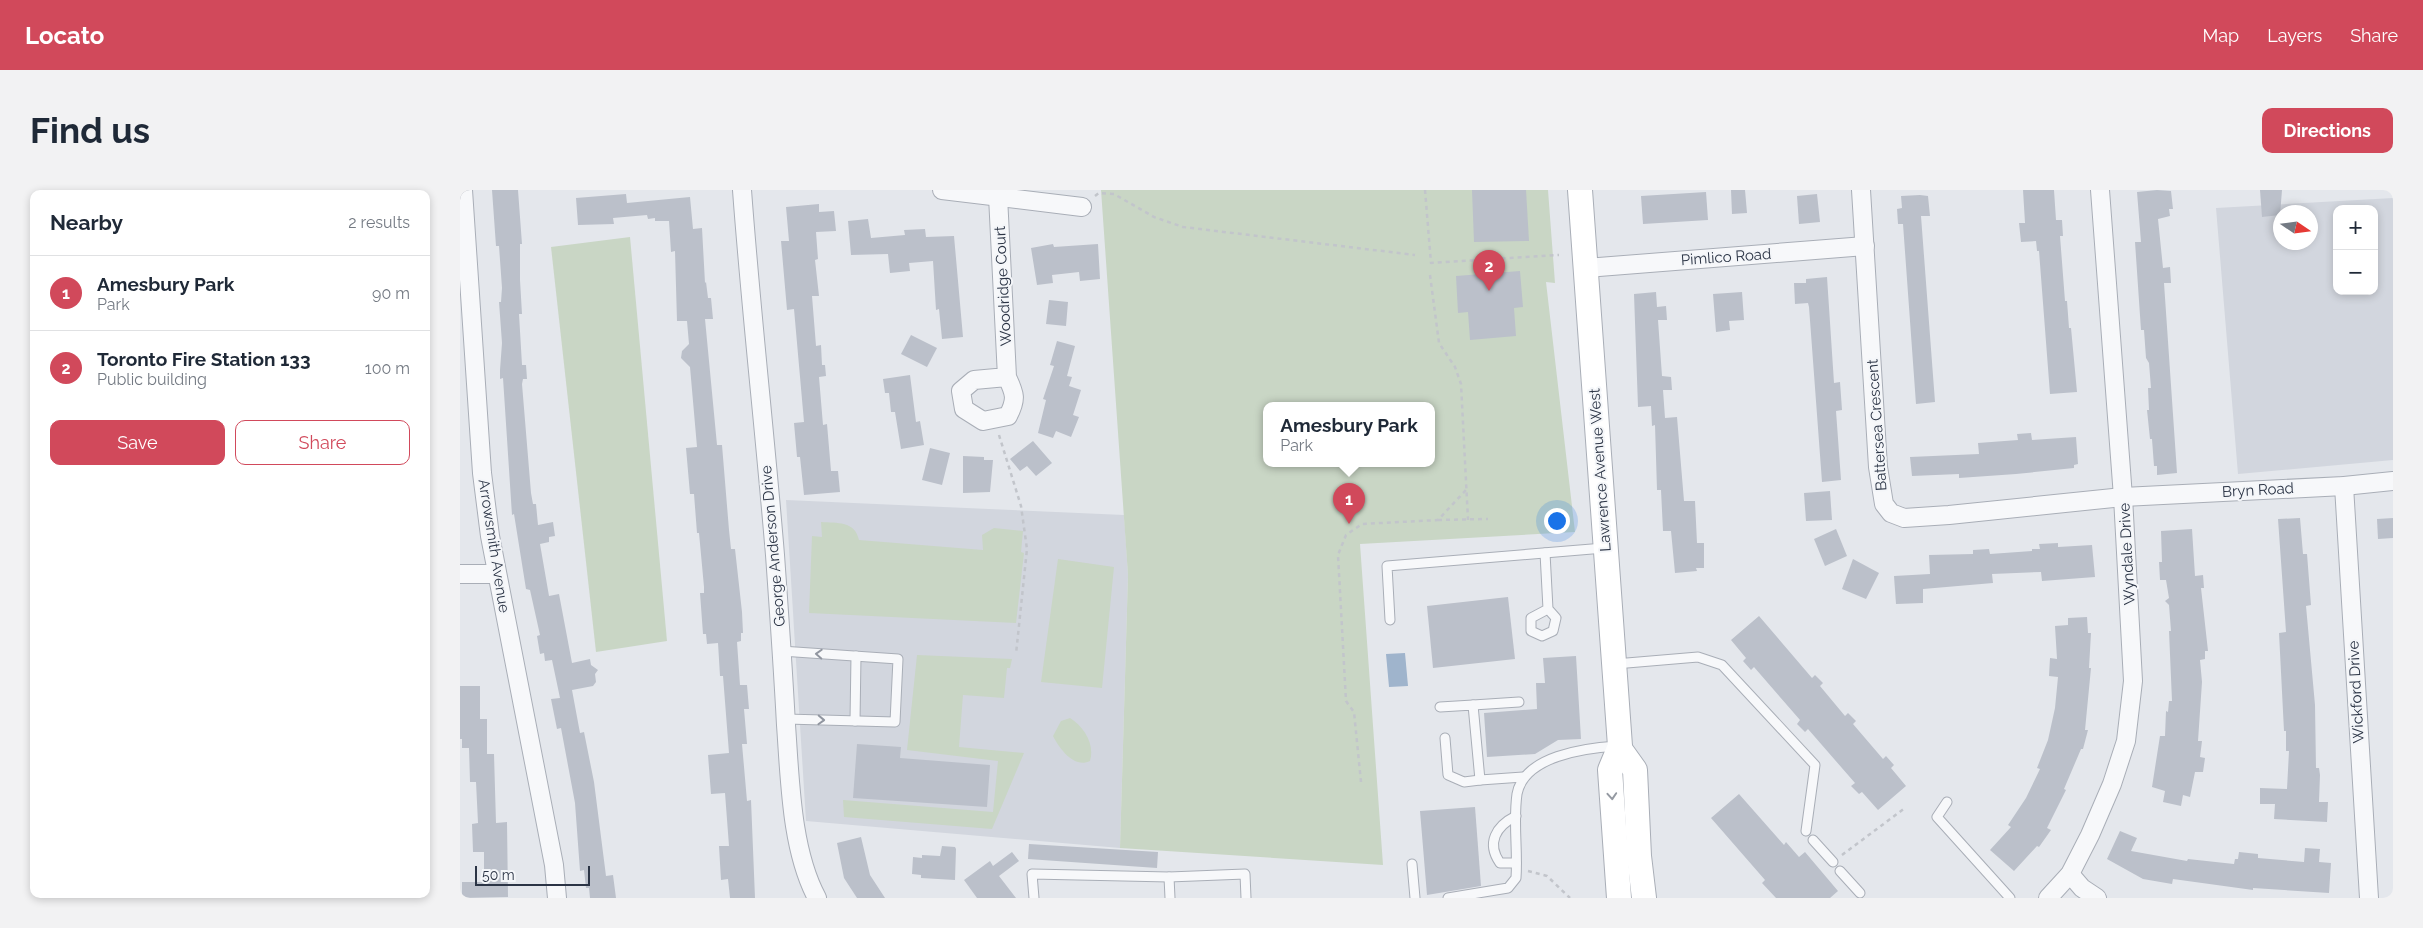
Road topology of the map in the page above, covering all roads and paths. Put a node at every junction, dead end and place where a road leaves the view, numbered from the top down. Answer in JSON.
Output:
{"nodes":[{"id":1,"x":463,"y":190,"type":"edge"},
{"id":2,"x":742,"y":190,"type":"edge"},
{"id":3,"x":942,"y":190,"type":"edge"},
{"id":4,"x":1425,"y":190,"type":"edge"},
{"id":5,"x":1580,"y":190,"type":"edge"},
{"id":6,"x":1861,"y":190,"type":"edge"},
{"id":7,"x":2100,"y":190,"type":"edge"},
{"id":8,"x":998,"y":196,"type":"junction"},
{"id":9,"x":1082,"y":206,"type":"joint"},
{"id":10,"x":1865,"y":246,"type":"junction"},
{"id":11,"x":1415,"y":255,"type":"dead end"},
{"id":12,"x":1559,"y":255,"type":"dead end"},
{"id":13,"x":1586,"y":268,"type":"junction"},
{"id":14,"x":1430,"y":276,"type":"dead end"},
{"id":15,"x":467,"y":352,"type":"edge"},
{"id":16,"x":1007,"y":377,"type":"junction"},
{"id":17,"x":994,"y":419,"type":"junction"},
{"id":18,"x":2393,"y":481,"type":"edge"},
{"id":19,"x":2344,"y":486,"type":"junction"},
{"id":20,"x":1466,"y":490,"type":"junction"},
{"id":21,"x":2123,"y":497,"type":"junction"},
{"id":22,"x":1488,"y":519,"type":"dead end"},
{"id":23,"x":1438,"y":520,"type":"junction"},
{"id":24,"x":1468,"y":520,"type":"junction"},
{"id":25,"x":1605,"y":548,"type":"junction"},
{"id":26,"x":1545,"y":553,"type":"junction"},
{"id":27,"x":460,"y":574,"type":"edge"},
{"id":28,"x":496,"y":574,"type":"junction"},
{"id":29,"x":1548,"y":609,"type":"dead end"},
{"id":30,"x":1390,"y":620,"type":"dead end"},
{"id":31,"x":781,"y":651,"type":"junction"},
{"id":32,"x":1016,"y":654,"type":"dead end"},
{"id":33,"x":856,"y":656,"type":"junction"},
{"id":34,"x":1612,"y":664,"type":"junction"},
{"id":35,"x":1519,"y":702,"type":"dead end"},
{"id":36,"x":1473,"y":705,"type":"junction"},
{"id":37,"x":1440,"y":707,"type":"dead end"},
{"id":38,"x":786,"y":719,"type":"junction"},
{"id":39,"x":855,"y":721,"type":"junction"},
{"id":40,"x":1446,"y":738,"type":"dead end"},
{"id":41,"x":1620,"y":747,"type":"junction"},
{"id":42,"x":1523,"y":777,"type":"junction"},
{"id":43,"x":1480,"y":780,"type":"junction"},
{"id":44,"x":1361,"y":782,"type":"dead end"},
{"id":45,"x":1946,"y":802,"type":"dead end"},
{"id":46,"x":1905,"y":808,"type":"dead end"},
{"id":47,"x":1516,"y":816,"type":"junction"},
{"id":48,"x":1806,"y":831,"type":"dead end"},
{"id":49,"x":1813,"y":840,"type":"dead end"},
{"id":50,"x":1833,"y":862,"type":"joint"},
{"id":51,"x":1516,"y":863,"type":"junction"},
{"id":52,"x":1412,"y":864,"type":"dead end"},
{"id":53,"x":1528,"y":871,"type":"dead end"},
{"id":54,"x":1840,"y":871,"type":"dead end"},
{"id":55,"x":2070,"y":874,"type":"junction"},
{"id":56,"x":1168,"y":877,"type":"junction"},
{"id":57,"x":1860,"y":893,"type":"dead end"},
{"id":58,"x":1487,"y":895,"type":"edge"},
{"id":59,"x":557,"y":898,"type":"edge"},
{"id":60,"x":816,"y":898,"type":"edge"},
{"id":61,"x":1034,"y":898,"type":"edge"},
{"id":62,"x":1170,"y":898,"type":"edge"},
{"id":63,"x":1246,"y":898,"type":"edge"},
{"id":64,"x":1415,"y":898,"type":"edge"},
{"id":65,"x":1448,"y":898,"type":"edge"},
{"id":66,"x":1570,"y":898,"type":"edge"},
{"id":67,"x":1619,"y":898,"type":"edge"},
{"id":68,"x":1644,"y":898,"type":"edge"},
{"id":69,"x":2010,"y":898,"type":"edge"},
{"id":70,"x":2048,"y":898,"type":"edge"},
{"id":71,"x":2097,"y":898,"type":"edge"},
{"id":72,"x":2369,"y":898,"type":"edge"}],
"edges":[{"from":1,"to":15,"type":"street","name":"Arrowsmith Avenue"},
{"from":2,"to":31,"type":"street","name":"George Anderson Drive"},
{"from":3,"to":8,"type":"street"},
{"from":4,"to":12,"type":"path"},
{"from":5,"to":13,"type":"main road","name":"Lawrence Avenue West"},
{"from":6,"to":10,"type":"street","name":"Battersea Crescent"},
{"from":7,"to":21,"type":"street","name":"Wyndale Drive"},
{"from":8,"to":9,"type":"street"},
{"from":8,"to":16,"type":"street","name":"Woodridge Court"},
{"from":9,"to":11,"type":"path"},
{"from":10,"to":13,"type":"street","name":"Pimlico Road"},
{"from":10,"to":21,"type":"street","name":"Battersea Crescent"},
{"from":13,"to":25,"type":"main road","name":"Lawrence Avenue West"},
{"from":14,"to":20,"type":"path"},
{"from":15,"to":28,"type":"street","name":"Arrowsmith Avenue"},
{"from":16,"to":17,"type":"street","name":"Woodridge Court"},
{"from":16,"to":17,"type":"street"},
{"from":17,"to":32,"type":"path"},
{"from":18,"to":19,"type":"street","name":"Bryn Road"},
{"from":19,"to":21,"type":"street","name":"Bryn Road"},
{"from":19,"to":72,"type":"street","name":"Wickford Drive"},
{"from":20,"to":23,"type":"path"},
{"from":20,"to":24,"type":"path"},
{"from":21,"to":55,"type":"street","name":"Wyndale Drive"},
{"from":22,"to":24,"type":"path"},
{"from":23,"to":24,"type":"path"},
{"from":23,"to":44,"type":"path"},
{"from":25,"to":26,"type":"lane"},
{"from":25,"to":34,"type":"main road","name":"Lawrence Avenue West"},
{"from":26,"to":29,"type":"lane"},
{"from":26,"to":30,"type":"lane"},
{"from":27,"to":28,"type":"street"},
{"from":28,"to":59,"type":"street","name":"Arrowsmith Avenue"},
{"from":33,"to":31,"type":"lane","one_way":true},
{"from":31,"to":38,"type":"street","name":"George Anderson Drive"},
{"from":33,"to":39,"type":"lane"},
{"from":33,"to":39,"type":"lane"},
{"from":34,"to":41,"type":"main road","name":"Lawrence Avenue West"},
{"from":34,"to":48,"type":"lane"},
{"from":35,"to":36,"type":"lane"},
{"from":36,"to":37,"type":"lane"},
{"from":36,"to":43,"type":"lane"},
{"from":38,"to":39,"type":"lane","one_way":true},
{"from":38,"to":60,"type":"street","name":"George Anderson Drive"},
{"from":40,"to":43,"type":"lane"},
{"from":41,"to":42,"type":"lane"},
{"from":41,"to":67,"type":"main road","name":"Lawrence Avenue West","one_way":true},
{"from":41,"to":68,"type":"main road","name":"Lawrence Avenue West"},
{"from":42,"to":43,"type":"lane"},
{"from":42,"to":47,"type":"lane"},
{"from":45,"to":69,"type":"lane"},
{"from":46,"to":50,"type":"path"},
{"from":47,"to":51,"type":"lane"},
{"from":47,"to":51,"type":"lane"},
{"from":49,"to":50,"type":"lane"},
{"from":51,"to":58,"type":"lane"},
{"from":52,"to":64,"type":"lane"},
{"from":53,"to":66,"type":"path"},
{"from":54,"to":57,"type":"lane"},
{"from":55,"to":70,"type":"street","name":"Wyndale Drive"},
{"from":55,"to":71,"type":"street"},
{"from":56,"to":61,"type":"lane"},
{"from":56,"to":62,"type":"lane"},
{"from":56,"to":63,"type":"lane"},
{"from":58,"to":65,"type":"lane"}]}
